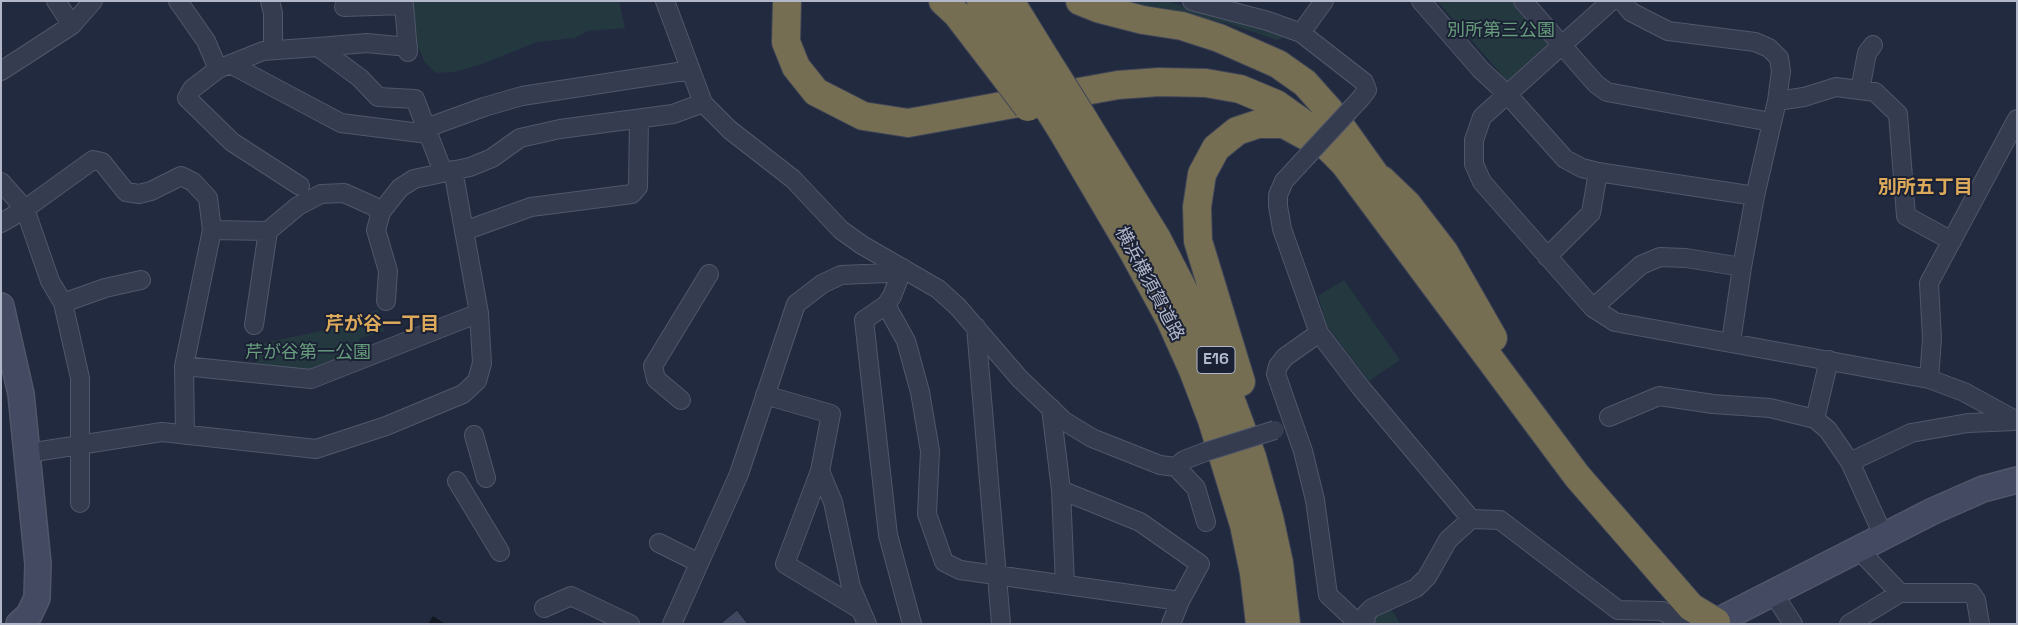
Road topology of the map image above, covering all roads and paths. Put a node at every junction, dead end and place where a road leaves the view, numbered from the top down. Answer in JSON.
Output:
{"nodes":[{"id":1,"x":56,"y":1,"type":"edge"},
{"id":2,"x":93,"y":1,"type":"edge"},
{"id":3,"x":178,"y":1,"type":"edge"},
{"id":4,"x":270,"y":1,"type":"edge"},
{"id":5,"x":665,"y":1,"type":"edge"},
{"id":6,"x":787,"y":1,"type":"edge"},
{"id":7,"x":806,"y":1,"type":"edge"},
{"id":8,"x":943,"y":1,"type":"edge"},
{"id":9,"x":981,"y":1,"type":"edge"},
{"id":10,"x":1010,"y":1,"type":"edge"},
{"id":11,"x":1080,"y":1,"type":"edge"},
{"id":12,"x":1192,"y":1,"type":"edge"},
{"id":13,"x":1324,"y":1,"type":"edge"},
{"id":14,"x":1421,"y":1,"type":"edge"},
{"id":15,"x":1523,"y":1,"type":"edge"},
{"id":16,"x":1611,"y":1,"type":"edge"},
{"id":17,"x":1622,"y":1,"type":"edge"},
{"id":18,"x":344,"y":7,"type":"dead end"},
{"id":19,"x":72,"y":25,"type":"junction"},
{"id":20,"x":1301,"y":33,"type":"junction"},
{"id":21,"x":1873,"y":44,"type":"dead end"},
{"id":22,"x":1563,"y":45,"type":"junction"},
{"id":23,"x":318,"y":47,"type":"junction"},
{"id":24,"x":273,"y":50,"type":"junction"},
{"id":25,"x":1023,"y":66,"type":"junction"},
{"id":26,"x":224,"y":67,"type":"junction"},
{"id":27,"x":691,"y":70,"type":"junction"},
{"id":28,"x":1,"y":71,"type":"edge"},
{"id":29,"x":1860,"y":90,"type":"junction"},
{"id":30,"x":1508,"y":95,"type":"junction"},
{"id":31,"x":1776,"y":101,"type":"junction"},
{"id":32,"x":703,"y":102,"type":"junction"},
{"id":33,"x":639,"y":119,"type":"junction"},
{"id":34,"x":2017,"y":119,"type":"edge"},
{"id":35,"x":1771,"y":122,"type":"junction"},
{"id":36,"x":1063,"y":126,"type":"junction"},
{"id":37,"x":427,"y":131,"type":"junction"},
{"id":38,"x":1352,"y":157,"type":"junction"},
{"id":39,"x":448,"y":171,"type":"junction"},
{"id":40,"x":1598,"y":172,"type":"junction"},
{"id":41,"x":1,"y":182,"type":"edge"},
{"id":42,"x":300,"y":186,"type":"dead end"},
{"id":43,"x":1756,"y":196,"type":"junction"},
{"id":44,"x":25,"y":209,"type":"junction"},
{"id":45,"x":380,"y":212,"type":"junction"},
{"id":46,"x":1,"y":223,"type":"edge"},
{"id":47,"x":212,"y":230,"type":"junction"},
{"id":48,"x":268,"y":231,"type":"junction"},
{"id":49,"x":464,"y":231,"type":"junction"},
{"id":50,"x":1952,"y":241,"type":"junction"},
{"id":51,"x":1547,"y":257,"type":"junction"},
{"id":52,"x":1742,"y":267,"type":"junction"},
{"id":53,"x":903,"y":268,"type":"junction"},
{"id":54,"x":709,"y":274,"type":"dead end"},
{"id":55,"x":141,"y":280,"type":"dead end"},
{"id":56,"x":386,"y":301,"type":"dead end"},
{"id":57,"x":62,"y":303,"type":"junction"},
{"id":58,"x":886,"y":305,"type":"junction"},
{"id":59,"x":1,"y":306,"type":"edge"},
{"id":60,"x":1593,"y":308,"type":"junction"},
{"id":61,"x":479,"y":314,"type":"junction"},
{"id":62,"x":254,"y":325,"type":"dead end"},
{"id":63,"x":976,"y":327,"type":"junction"},
{"id":64,"x":1319,"y":333,"type":"junction"},
{"id":65,"x":1731,"y":342,"type":"junction"},
{"id":66,"x":1829,"y":360,"type":"junction"},
{"id":67,"x":184,"y":366,"type":"junction"},
{"id":68,"x":1929,"y":379,"type":"junction"},
{"id":69,"x":765,"y":395,"type":"junction"},
{"id":70,"x":681,"y":400,"type":"dead end"},
{"id":71,"x":1051,"y":408,"type":"junction"},
{"id":72,"x":1609,"y":417,"type":"dead end"},
{"id":73,"x":1815,"y":419,"type":"junction"},
{"id":74,"x":2016,"y":421,"type":"edge"},
{"id":75,"x":1293,"y":424,"type":"junction"},
{"id":76,"x":185,"y":435,"type":"junction"},
{"id":77,"x":474,"y":435,"type":"dead end"},
{"id":78,"x":79,"y":447,"type":"junction"},
{"id":79,"x":28,"y":453,"type":"junction"},
{"id":80,"x":1850,"y":462,"type":"junction"},
{"id":81,"x":1176,"y":467,"type":"junction"},
{"id":82,"x":820,"y":471,"type":"junction"},
{"id":83,"x":486,"y":478,"type":"dead end"},
{"id":84,"x":2017,"y":480,"type":"edge"},
{"id":85,"x":457,"y":481,"type":"dead end"},
{"id":86,"x":1061,"y":490,"type":"junction"},
{"id":87,"x":80,"y":503,"type":"dead end"},
{"id":88,"x":1269,"y":517,"type":"junction"},
{"id":89,"x":1471,"y":519,"type":"junction"},
{"id":90,"x":1206,"y":522,"type":"dead end"},
{"id":91,"x":1884,"y":537,"type":"junction"},
{"id":92,"x":659,"y":544,"type":"dead end"},
{"id":93,"x":1859,"y":550,"type":"junction"},
{"id":94,"x":500,"y":552,"type":"dead end"},
{"id":95,"x":699,"y":563,"type":"junction"},
{"id":96,"x":997,"y":574,"type":"junction"},
{"id":97,"x":1065,"y":584,"type":"junction"},
{"id":98,"x":1773,"y":593,"type":"junction"},
{"id":99,"x":1900,"y":593,"type":"junction"},
{"id":100,"x":1180,"y":601,"type":"junction"},
{"id":101,"x":544,"y":608,"type":"dead end"},
{"id":102,"x":864,"y":617,"type":"edge"},
{"id":103,"x":1714,"y":623,"type":"edge"},
{"id":104,"x":19,"y":624,"type":"edge"},
{"id":105,"x":630,"y":624,"type":"edge"},
{"id":106,"x":672,"y":624,"type":"edge"},
{"id":107,"x":912,"y":624,"type":"edge"},
{"id":108,"x":1001,"y":624,"type":"edge"},
{"id":109,"x":1171,"y":624,"type":"edge"},
{"id":110,"x":1260,"y":624,"type":"edge"},
{"id":111,"x":1286,"y":624,"type":"edge"},
{"id":112,"x":1359,"y":624,"type":"edge"},
{"id":113,"x":1365,"y":624,"type":"edge"},
{"id":114,"x":1685,"y":624,"type":"edge"},
{"id":115,"x":1793,"y":624,"type":"edge"},
{"id":116,"x":1849,"y":624,"type":"edge"},
{"id":117,"x":1980,"y":624,"type":"edge"}],
"edges":[{"from":1,"to":19,"type":"street"},
{"from":2,"to":19,"type":"street"},
{"from":3,"to":26,"type":"street"},
{"from":4,"to":24,"type":"street"},
{"from":5,"to":27,"type":"street"},
{"from":6,"to":38,"type":"highway"},
{"from":7,"to":38,"type":"highway"},
{"from":8,"to":25,"type":"highway"},
{"from":9,"to":25,"type":"highway","name":"横浜横須賀道路","number":"E16"},
{"from":10,"to":25,"type":"highway","name":"横浜横須賀道路","number":"E16"},
{"from":11,"to":38,"type":"highway"},
{"from":12,"to":20,"type":"street"},
{"from":13,"to":20,"type":"street"},
{"from":14,"to":30,"type":"street"},
{"from":15,"to":22,"type":"street"},
{"from":16,"to":22,"type":"street"},
{"from":17,"to":31,"type":"street"},
{"from":18,"to":23,"type":"street"},
{"from":19,"to":28,"type":"street"},
{"from":20,"to":64,"type":"street","bridge":true},
{"from":21,"to":29,"type":"street"},
{"from":22,"to":30,"type":"street"},
{"from":22,"to":35,"type":"street"},
{"from":23,"to":24,"type":"street"},
{"from":23,"to":37,"type":"street"},
{"from":24,"to":26,"type":"street"},
{"from":25,"to":36,"type":"highway","name":"横浜横須賀道路","number":"E16","bridge":true},
{"from":25,"to":36,"type":"highway","bridge":true},
{"from":26,"to":37,"type":"street"},
{"from":26,"to":42,"type":"street"},
{"from":27,"to":32,"type":"street"},
{"from":27,"to":37,"type":"street"},
{"from":29,"to":31,"type":"street"},
{"from":29,"to":50,"type":"street"},
{"from":30,"to":40,"type":"street"},
{"from":30,"to":51,"type":"street"},
{"from":31,"to":35,"type":"street"},
{"from":32,"to":33,"type":"street"},
{"from":32,"to":53,"type":"street"},
{"from":33,"to":39,"type":"street"},
{"from":33,"to":49,"type":"street"},
{"from":34,"to":50,"type":"street"},
{"from":35,"to":43,"type":"street"},
{"from":36,"to":88,"type":"highway","name":"横浜横須賀道路","number":"E16"},
{"from":36,"to":110,"type":"highway","name":"横浜横須賀道路","number":"E16"},
{"from":37,"to":39,"type":"street"},
{"from":38,"to":88,"type":"highway"},
{"from":38,"to":103,"type":"highway"},
{"from":39,"to":45,"type":"street"},
{"from":39,"to":49,"type":"street"},
{"from":40,"to":43,"type":"street"},
{"from":40,"to":51,"type":"street"},
{"from":41,"to":44,"type":"street"},
{"from":43,"to":52,"type":"street"},
{"from":44,"to":46,"type":"street"},
{"from":44,"to":47,"type":"street"},
{"from":44,"to":57,"type":"street"},
{"from":45,"to":48,"type":"street"},
{"from":45,"to":56,"type":"street"},
{"from":47,"to":48,"type":"street"},
{"from":47,"to":67,"type":"street"},
{"from":48,"to":62,"type":"street"},
{"from":49,"to":61,"type":"street"},
{"from":50,"to":68,"type":"street"},
{"from":51,"to":60,"type":"street"},
{"from":52,"to":60,"type":"street"},
{"from":52,"to":65,"type":"street"},
{"from":53,"to":58,"type":"street"},
{"from":53,"to":63,"type":"street"},
{"from":53,"to":69,"type":"street"},
{"from":54,"to":70,"type":"street"},
{"from":55,"to":57,"type":"street"},
{"from":57,"to":78,"type":"street"},
{"from":58,"to":96,"type":"street"},
{"from":58,"to":107,"type":"street"},
{"from":59,"to":79,"type":"street"},
{"from":60,"to":65,"type":"street"},
{"from":61,"to":67,"type":"street"},
{"from":61,"to":76,"type":"street"},
{"from":63,"to":71,"type":"street"},
{"from":63,"to":96,"type":"street"},
{"from":64,"to":75,"type":"street"},
{"from":64,"to":89,"type":"street"},
{"from":65,"to":66,"type":"street"},
{"from":66,"to":68,"type":"street"},
{"from":66,"to":73,"type":"street"},
{"from":67,"to":76,"type":"street"},
{"from":68,"to":74,"type":"street"},
{"from":69,"to":82,"type":"street"},
{"from":69,"to":95,"type":"street"},
{"from":71,"to":81,"type":"street"},
{"from":71,"to":86,"type":"street"},
{"from":72,"to":73,"type":"street"},
{"from":73,"to":80,"type":"street"},
{"from":74,"to":80,"type":"street"},
{"from":75,"to":81,"type":"street","bridge":true},
{"from":75,"to":112,"type":"street"},
{"from":76,"to":78,"type":"street"},
{"from":77,"to":83,"type":"street"},
{"from":78,"to":79,"type":"street"},
{"from":78,"to":87,"type":"street"},
{"from":79,"to":104,"type":"street"},
{"from":80,"to":91,"type":"street"},
{"from":81,"to":90,"type":"street"},
{"from":82,"to":102,"type":"street"},
{"from":82,"to":102,"type":"street"},
{"from":84,"to":91,"type":"street"},
{"from":85,"to":94,"type":"street"},
{"from":86,"to":97,"type":"street"},
{"from":86,"to":100,"type":"street"},
{"from":88,"to":111,"type":"highway","name":"横浜横須賀道路","number":"E16"},
{"from":89,"to":113,"type":"street"},
{"from":89,"to":114,"type":"street"},
{"from":91,"to":93,"type":"street"},
{"from":92,"to":95,"type":"street"},
{"from":93,"to":98,"type":"street"},
{"from":93,"to":99,"type":"street"},
{"from":95,"to":106,"type":"street"},
{"from":96,"to":97,"type":"street"},
{"from":96,"to":108,"type":"street"},
{"from":97,"to":100,"type":"street"},
{"from":98,"to":103,"type":"street"},
{"from":98,"to":115,"type":"street"},
{"from":99,"to":116,"type":"street"},
{"from":99,"to":117,"type":"street"},
{"from":100,"to":109,"type":"street"},
{"from":101,"to":105,"type":"street"}]}
